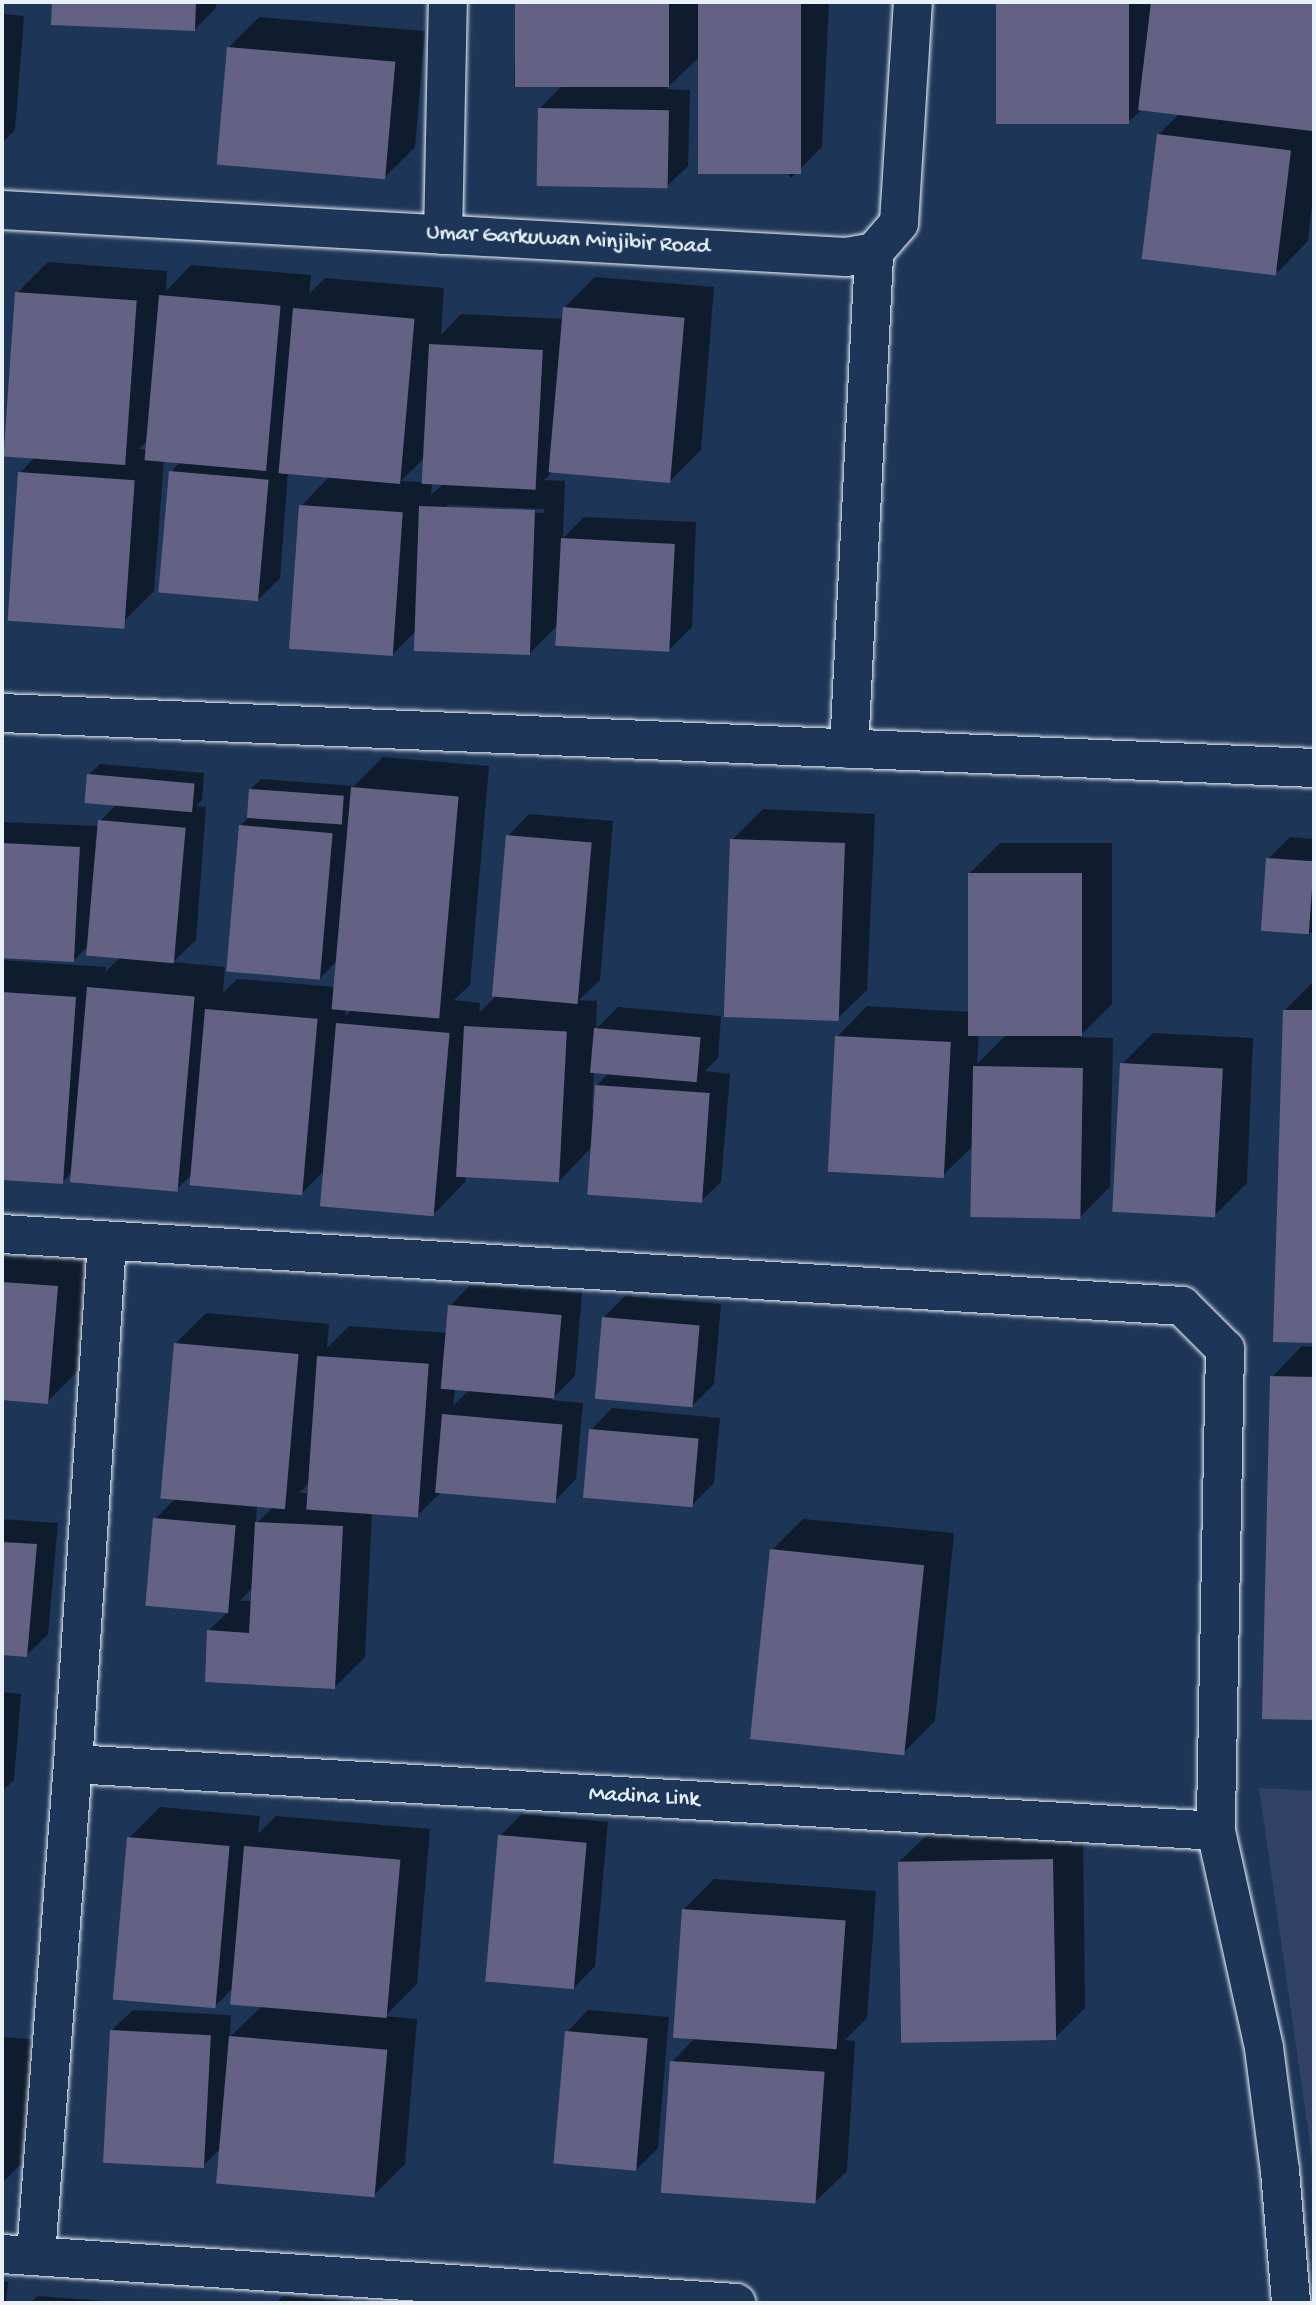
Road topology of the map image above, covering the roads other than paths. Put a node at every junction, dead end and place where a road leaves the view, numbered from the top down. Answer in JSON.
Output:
{"nodes":[{"id":1,"x":448,"y":2,"type":"edge"},
{"id":2,"x":913,"y":2,"type":"edge"},
{"id":3,"x":2,"y":210,"type":"edge"},
{"id":4,"x":443,"y":235,"type":"junction"},
{"id":5,"x":874,"y":252,"type":"junction"},
{"id":6,"x":2,"y":713,"type":"edge"},
{"id":7,"x":849,"y":748,"type":"junction"},
{"id":8,"x":1314,"y":768,"type":"edge"},
{"id":9,"x":2,"y":1234,"type":"edge"},
{"id":10,"x":107,"y":1241,"type":"junction"},
{"id":11,"x":73,"y":1764,"type":"junction"},
{"id":12,"x":1216,"y":1831,"type":"junction"},
{"id":13,"x":19,"y":2255,"type":"edge"},
{"id":14,"x":736,"y":2303,"type":"edge"},
{"id":15,"x":1292,"y":2303,"type":"edge"}],
"edges":[{"from":1,"to":4,"type":"street"},
{"from":2,"to":5,"type":"street"},
{"from":3,"to":4,"type":"street","name":"Umar Garkuwan Minjibir Road"},
{"from":4,"to":5,"type":"street","name":"Umar Garkuwan Minjibir Road"},
{"from":5,"to":7,"type":"street"},
{"from":6,"to":7,"type":"street"},
{"from":7,"to":8,"type":"street"},
{"from":9,"to":10,"type":"street"},
{"from":10,"to":11,"type":"street"},
{"from":10,"to":12,"type":"street"},
{"from":11,"to":12,"type":"street","name":"Madina Link"},
{"from":11,"to":13,"type":"street"},
{"from":12,"to":15,"type":"street"},
{"from":13,"to":14,"type":"street"}]}
